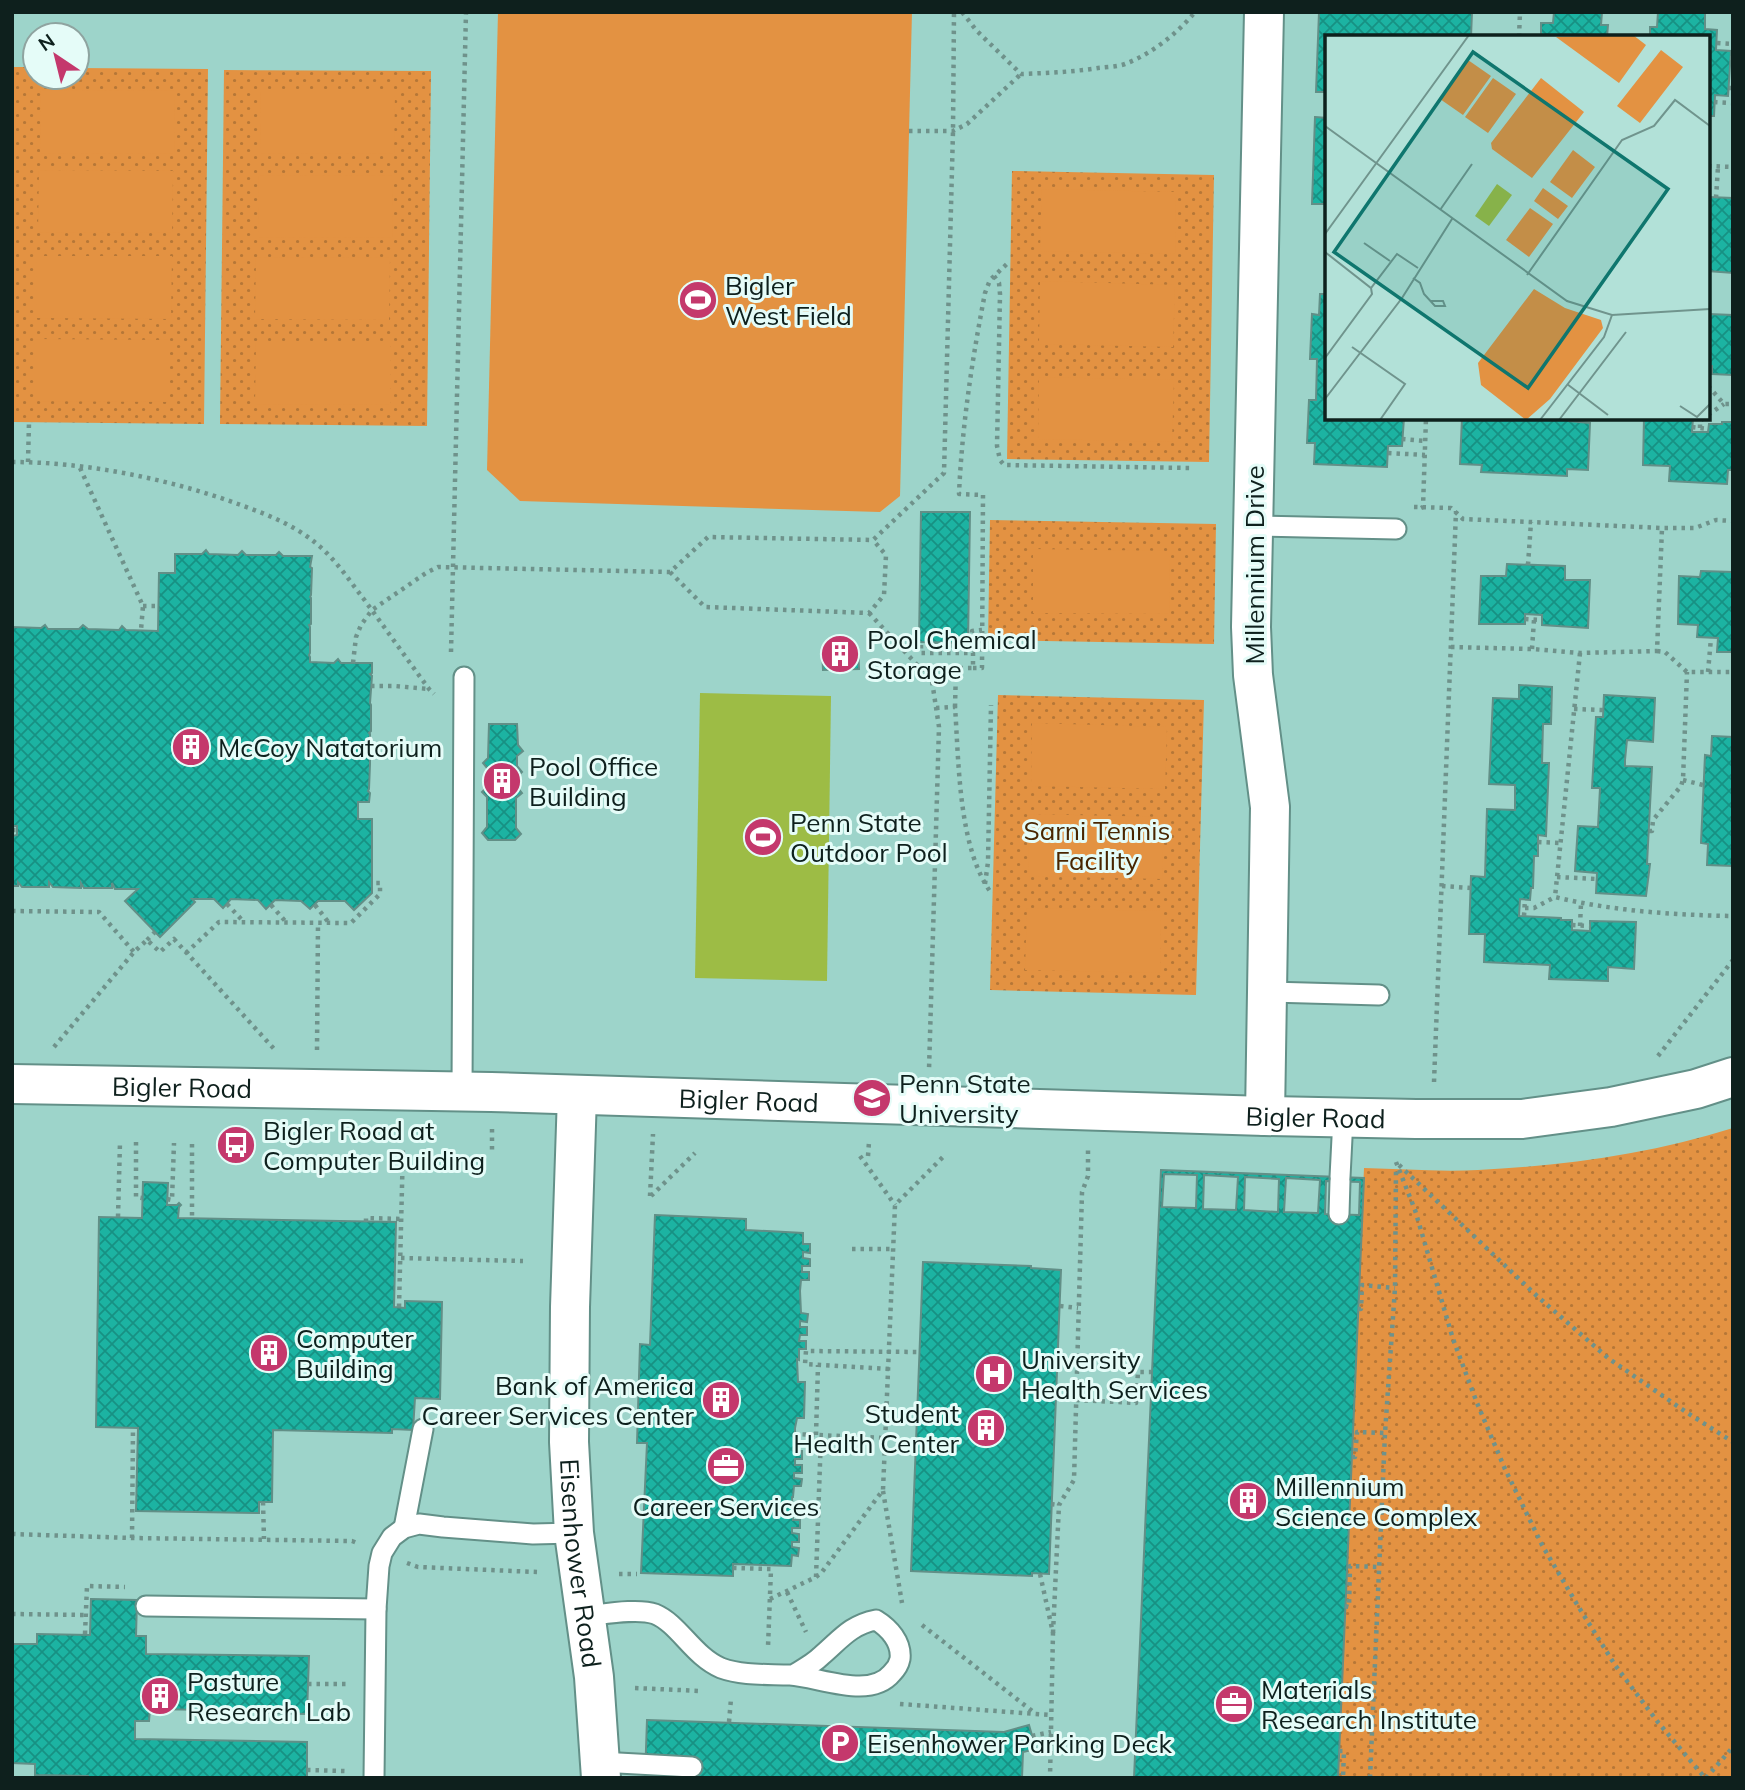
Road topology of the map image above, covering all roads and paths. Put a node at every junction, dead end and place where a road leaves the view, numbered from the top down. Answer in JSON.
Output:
{"nodes":[{"id":1,"x":466,"y":12,"type":"edge"},
{"id":2,"x":954,"y":12,"type":"edge"},
{"id":3,"x":962,"y":12,"type":"edge"},
{"id":4,"x":1195,"y":12,"type":"edge"},
{"id":5,"x":1264,"y":12,"type":"edge"},
{"id":6,"x":1520,"y":12,"type":"edge"},
{"id":7,"x":1519,"y":35,"type":"edge"},
{"id":8,"x":1717,"y":43,"type":"dead end"},
{"id":9,"x":1733,"y":44,"type":"edge"},
{"id":10,"x":1021,"y":74,"type":"junction"},
{"id":11,"x":1714,"y":102,"type":"dead end"},
{"id":12,"x":1733,"y":103,"type":"edge"},
{"id":13,"x":909,"y":131,"type":"dead end"},
{"id":14,"x":954,"y":131,"type":"junction"},
{"id":15,"x":1710,"y":166,"type":"edge"},
{"id":16,"x":1718,"y":167,"type":"junction"},
{"id":17,"x":1733,"y":167,"type":"edge"},
{"id":18,"x":1716,"y":198,"type":"dead end"},
{"id":19,"x":1010,"y":261,"type":"dead end"},
{"id":20,"x":994,"y":276,"type":"junction"},
{"id":21,"x":1710,"y":388,"type":"edge"},
{"id":22,"x":1724,"y":404,"type":"junction"},
{"id":23,"x":1733,"y":404,"type":"edge"},
{"id":24,"x":1710,"y":414,"type":"edge"},
{"id":25,"x":1426,"y":420,"type":"edge"},
{"id":26,"x":1702,"y":420,"type":"edge"},
{"id":27,"x":29,"y":422,"type":"dead end"},
{"id":28,"x":1692,"y":427,"type":"dead end"},
{"id":29,"x":1700,"y":428,"type":"junction"},
{"id":30,"x":1708,"y":429,"type":"dead end"},
{"id":31,"x":1402,"y":439,"type":"dead end"},
{"id":32,"x":1425,"y":441,"type":"junction"},
{"id":33,"x":1388,"y":453,"type":"dead end"},
{"id":34,"x":1425,"y":455,"type":"junction"},
{"id":35,"x":12,"y":462,"type":"edge"},
{"id":36,"x":29,"y":462,"type":"junction"},
{"id":37,"x":80,"y":467,"type":"junction"},
{"id":38,"x":1190,"y":468,"type":"dead end"},
{"id":39,"x":1733,"y":521,"type":"edge"},
{"id":40,"x":1531,"y":522,"type":"junction"},
{"id":41,"x":1253,"y":526,"type":"junction"},
{"id":42,"x":1661,"y":528,"type":"junction"},
{"id":43,"x":1396,"y":529,"type":"joint"},
{"id":44,"x":873,"y":540,"type":"junction"},
{"id":45,"x":1528,"y":565,"type":"dead end"},
{"id":46,"x":452,"y":567,"type":"junction"},
{"id":47,"x":670,"y":572,"type":"junction"},
{"id":48,"x":144,"y":606,"type":"junction"},
{"id":49,"x":158,"y":606,"type":"dead end"},
{"id":50,"x":372,"y":611,"type":"junction"},
{"id":51,"x":869,"y":613,"type":"junction"},
{"id":52,"x":1525,"y":619,"type":"dead end"},
{"id":53,"x":1534,"y":620,"type":"junction"},
{"id":54,"x":1542,"y":620,"type":"dead end"},
{"id":55,"x":141,"y":630,"type":"dead end"},
{"id":56,"x":982,"y":630,"type":"junction"},
{"id":57,"x":1711,"y":638,"type":"dead end"},
{"id":58,"x":1451,"y":646,"type":"junction"},
{"id":59,"x":1532,"y":649,"type":"junction"},
{"id":60,"x":1657,"y":651,"type":"junction"},
{"id":61,"x":1580,"y":653,"type":"junction"},
{"id":62,"x":451,"y":661,"type":"dead end"},
{"id":63,"x":353,"y":663,"type":"dead end"},
{"id":64,"x":973,"y":668,"type":"junction"},
{"id":65,"x":1687,"y":672,"type":"junction"},
{"id":66,"x":1708,"y":672,"type":"junction"},
{"id":67,"x":1733,"y":673,"type":"edge"},
{"id":68,"x":464,"y":677,"type":"dead end"},
{"id":69,"x":371,"y":686,"type":"dead end"},
{"id":70,"x":429,"y":690,"type":"junction"},
{"id":71,"x":991,"y":705,"type":"dead end"},
{"id":72,"x":956,"y":706,"type":"junction"},
{"id":73,"x":936,"y":708,"type":"junction"},
{"id":74,"x":1574,"y":709,"type":"junction"},
{"id":75,"x":1604,"y":710,"type":"dead end"},
{"id":76,"x":465,"y":723,"type":"junction"},
{"id":77,"x":1683,"y":780,"type":"junction"},
{"id":78,"x":1703,"y":785,"type":"dead end"},
{"id":79,"x":1648,"y":831,"type":"dead end"},
{"id":80,"x":1538,"y":842,"type":"dead end"},
{"id":81,"x":1561,"y":843,"type":"junction"},
{"id":82,"x":1557,"y":877,"type":"junction"},
{"id":83,"x":1597,"y":879,"type":"dead end"},
{"id":84,"x":372,"y":883,"type":"dead end"},
{"id":85,"x":985,"y":885,"type":"junction"},
{"id":86,"x":1442,"y":886,"type":"junction"},
{"id":87,"x":1471,"y":888,"type":"dead end"},
{"id":88,"x":992,"y":894,"type":"dead end"},
{"id":89,"x":1555,"y":897,"type":"junction"},
{"id":90,"x":1525,"y":899,"type":"dead end"},
{"id":91,"x":1581,"y":903,"type":"junction"},
{"id":92,"x":227,"y":904,"type":"dead end"},
{"id":93,"x":271,"y":905,"type":"dead end"},
{"id":94,"x":315,"y":905,"type":"dead end"},
{"id":95,"x":359,"y":905,"type":"dead end"},
{"id":96,"x":1525,"y":908,"type":"junction"},
{"id":97,"x":12,"y":911,"type":"edge"},
{"id":98,"x":364,"y":911,"type":"junction"},
{"id":99,"x":1524,"y":916,"type":"dead end"},
{"id":100,"x":1733,"y":916,"type":"edge"},
{"id":101,"x":243,"y":922,"type":"junction"},
{"id":102,"x":286,"y":922,"type":"junction"},
{"id":103,"x":318,"y":923,"type":"junction"},
{"id":104,"x":329,"y":923,"type":"junction"},
{"id":105,"x":1572,"y":925,"type":"dead end"},
{"id":106,"x":1580,"y":926,"type":"junction"},
{"id":107,"x":1590,"y":926,"type":"dead end"},
{"id":108,"x":155,"y":932,"type":"dead end"},
{"id":109,"x":147,"y":940,"type":"junction"},
{"id":110,"x":134,"y":952,"type":"junction"},
{"id":111,"x":186,"y":953,"type":"junction"},
{"id":112,"x":1733,"y":960,"type":"edge"},
{"id":113,"x":1268,"y":992,"type":"junction"},
{"id":114,"x":1379,"y":995,"type":"dead end"},
{"id":115,"x":54,"y":1048,"type":"dead end"},
{"id":116,"x":282,"y":1058,"type":"dead end"},
{"id":117,"x":316,"y":1058,"type":"dead end"},
{"id":118,"x":1656,"y":1059,"type":"dead end"},
{"id":119,"x":1435,"y":1061,"type":"dead end"},
{"id":120,"x":929,"y":1075,"type":"dead end"},
{"id":121,"x":1733,"y":1077,"type":"edge"},
{"id":122,"x":12,"y":1084,"type":"edge"},
{"id":123,"x":462,"y":1092,"type":"junction"},
{"id":124,"x":578,"y":1095,"type":"junction"},
{"id":125,"x":1265,"y":1116,"type":"junction"},
{"id":126,"x":1343,"y":1118,"type":"junction"},
{"id":127,"x":1088,"y":1135,"type":"dead end"},
{"id":128,"x":120,"y":1142,"type":"dead end"},
{"id":129,"x":136,"y":1142,"type":"dead end"},
{"id":130,"x":173,"y":1143,"type":"dead end"},
{"id":131,"x":192,"y":1144,"type":"dead end"},
{"id":132,"x":403,"y":1147,"type":"dead end"},
{"id":133,"x":653,"y":1152,"type":"dead end"},
{"id":134,"x":695,"y":1153,"type":"dead end"},
{"id":135,"x":860,"y":1156,"type":"dead end"},
{"id":136,"x":944,"y":1156,"type":"dead end"},
{"id":137,"x":1396,"y":1162,"type":"junction"},
{"id":138,"x":142,"y":1198,"type":"dead end"},
{"id":139,"x":167,"y":1199,"type":"dead end"},
{"id":140,"x":895,"y":1205,"type":"junction"},
{"id":141,"x":1339,"y":1214,"type":"dead end"},
{"id":142,"x":118,"y":1217,"type":"dead end"},
{"id":143,"x":192,"y":1218,"type":"dead end"},
{"id":144,"x":402,"y":1219,"type":"junction"},
{"id":145,"x":366,"y":1222,"type":"dead end"},
{"id":146,"x":852,"y":1249,"type":"dead end"},
{"id":147,"x":892,"y":1249,"type":"junction"},
{"id":148,"x":401,"y":1258,"type":"junction"},
{"id":149,"x":523,"y":1261,"type":"dead end"},
{"id":150,"x":1395,"y":1288,"type":"junction"},
{"id":151,"x":1059,"y":1306,"type":"dead end"},
{"id":152,"x":399,"y":1307,"type":"dead end"},
{"id":153,"x":1079,"y":1308,"type":"junction"},
{"id":154,"x":1358,"y":1309,"type":"dead end"},
{"id":155,"x":890,"y":1352,"type":"junction"},
{"id":156,"x":920,"y":1352,"type":"dead end"},
{"id":157,"x":818,"y":1365,"type":"junction"},
{"id":158,"x":889,"y":1369,"type":"junction"},
{"id":159,"x":1151,"y":1372,"type":"dead end"},
{"id":160,"x":1076,"y":1400,"type":"junction"},
{"id":161,"x":133,"y":1428,"type":"dead end"},
{"id":162,"x":422,"y":1429,"type":"dead end"},
{"id":163,"x":1385,"y":1433,"type":"junction"},
{"id":164,"x":794,"y":1434,"type":"dead end"},
{"id":165,"x":818,"y":1435,"type":"junction"},
{"id":166,"x":885,"y":1437,"type":"junction"},
{"id":167,"x":1733,"y":1442,"type":"edge"},
{"id":168,"x":1352,"y":1457,"type":"dead end"},
{"id":169,"x":883,"y":1490,"type":"junction"},
{"id":170,"x":263,"y":1502,"type":"dead end"},
{"id":171,"x":1051,"y":1504,"type":"dead end"},
{"id":172,"x":1059,"y":1506,"type":"junction"},
{"id":173,"x":404,"y":1528,"type":"junction"},
{"id":174,"x":574,"y":1533,"type":"junction"},
{"id":175,"x":12,"y":1534,"type":"edge"},
{"id":176,"x":132,"y":1538,"type":"junction"},
{"id":177,"x":264,"y":1539,"type":"junction"},
{"id":178,"x":361,"y":1545,"type":"dead end"},
{"id":179,"x":400,"y":1560,"type":"dead end"},
{"id":180,"x":1380,"y":1567,"type":"junction"},
{"id":181,"x":733,"y":1568,"type":"dead end"},
{"id":182,"x":537,"y":1572,"type":"dead end"},
{"id":183,"x":1040,"y":1574,"type":"dead end"},
{"id":184,"x":816,"y":1577,"type":"junction"},
{"id":185,"x":787,"y":1592,"type":"junction"},
{"id":186,"x":770,"y":1599,"type":"junction"},
{"id":187,"x":146,"y":1606,"type":"joint"},
{"id":188,"x":902,"y":1606,"type":"dead end"},
{"id":189,"x":1345,"y":1606,"type":"dead end"},
{"id":190,"x":795,"y":1608,"type":"dead end"},
{"id":191,"x":376,"y":1609,"type":"junction"},
{"id":192,"x":12,"y":1614,"type":"edge"},
{"id":193,"x":86,"y":1615,"type":"junction"},
{"id":194,"x":586,"y":1616,"type":"junction"},
{"id":195,"x":916,"y":1620,"type":"dead end"},
{"id":196,"x":1053,"y":1633,"type":"junction"},
{"id":197,"x":85,"y":1634,"type":"dead end"},
{"id":198,"x":768,"y":1651,"type":"dead end"},
{"id":199,"x":793,"y":1675,"type":"junction"},
{"id":200,"x":308,"y":1684,"type":"dead end"},
{"id":201,"x":319,"y":1684,"type":"dead end"},
{"id":202,"x":635,"y":1688,"type":"dead end"},
{"id":203,"x":700,"y":1690,"type":"dead end"},
{"id":204,"x":732,"y":1695,"type":"dead end"},
{"id":205,"x":891,"y":1703,"type":"dead end"},
{"id":206,"x":1036,"y":1714,"type":"junction"},
{"id":207,"x":1051,"y":1715,"type":"junction"},
{"id":208,"x":729,"y":1722,"type":"dead end"},
{"id":209,"x":1051,"y":1732,"type":"junction"},
{"id":210,"x":1032,"y":1737,"type":"dead end"},
{"id":211,"x":1733,"y":1747,"type":"edge"},
{"id":212,"x":1339,"y":1751,"type":"dead end"},
{"id":213,"x":692,"y":1766,"type":"dead end"},
{"id":214,"x":307,"y":1770,"type":"dead end"},
{"id":215,"x":318,"y":1770,"type":"dead end"},
{"id":216,"x":601,"y":1770,"type":"edge"},
{"id":217,"x":374,"y":1778,"type":"edge"},
{"id":218,"x":1050,"y":1778,"type":"edge"},
{"id":219,"x":1343,"y":1778,"type":"edge"},
{"id":220,"x":1370,"y":1778,"type":"edge"},
{"id":221,"x":1706,"y":1778,"type":"edge"}],
"edges":[{"from":1,"to":46,"type":"path"},
{"from":2,"to":14,"type":"path"},
{"from":3,"to":10,"type":"path"},
{"from":4,"to":10,"type":"path"},
{"from":5,"to":41,"type":"street","name":"Millennium Drive"},
{"from":6,"to":7,"type":"path"},
{"from":8,"to":9,"type":"path"},
{"from":10,"to":14,"type":"path"},
{"from":11,"to":12,"type":"path"},
{"from":13,"to":14,"type":"path"},
{"from":14,"to":44,"type":"path"},
{"from":15,"to":16,"type":"path"},
{"from":16,"to":17,"type":"path"},
{"from":16,"to":18,"type":"path"},
{"from":19,"to":20,"type":"path"},
{"from":20,"to":38,"type":"path"},
{"from":20,"to":56,"type":"path"},
{"from":21,"to":22,"type":"path"},
{"from":22,"to":23,"type":"path"},
{"from":22,"to":24,"type":"path"},
{"from":25,"to":32,"type":"path"},
{"from":26,"to":29,"type":"path"},
{"from":27,"to":36,"type":"path"},
{"from":28,"to":29,"type":"path"},
{"from":29,"to":30,"type":"path"},
{"from":31,"to":32,"type":"path"},
{"from":32,"to":34,"type":"path"},
{"from":33,"to":34,"type":"path"},
{"from":34,"to":43,"type":"path"},
{"from":35,"to":36,"type":"path"},
{"from":36,"to":37,"type":"path"},
{"from":37,"to":48,"type":"path"},
{"from":37,"to":50,"type":"path"},
{"from":39,"to":42,"type":"path"},
{"from":40,"to":42,"type":"path"},
{"from":40,"to":45,"type":"path"},
{"from":40,"to":58,"type":"path"},
{"from":41,"to":43,"type":"lane"},
{"from":41,"to":113,"type":"street","name":"Millennium Drive"},
{"from":42,"to":60,"type":"path"},
{"from":44,"to":47,"type":"path"},
{"from":44,"to":51,"type":"path"},
{"from":46,"to":47,"type":"path"},
{"from":46,"to":50,"type":"path"},
{"from":46,"to":62,"type":"path"},
{"from":47,"to":51,"type":"path"},
{"from":48,"to":49,"type":"path"},
{"from":48,"to":55,"type":"path"},
{"from":50,"to":63,"type":"path"},
{"from":50,"to":70,"type":"path"},
{"from":51,"to":73,"type":"path"},
{"from":52,"to":53,"type":"path"},
{"from":53,"to":54,"type":"path"},
{"from":53,"to":59,"type":"path"},
{"from":56,"to":64,"type":"path"},
{"from":56,"to":64,"type":"path"},
{"from":57,"to":66,"type":"path"},
{"from":58,"to":59,"type":"path"},
{"from":58,"to":86,"type":"path"},
{"from":59,"to":61,"type":"path"},
{"from":60,"to":61,"type":"path"},
{"from":60,"to":65,"type":"path"},
{"from":61,"to":74,"type":"path"},
{"from":64,"to":72,"type":"path"},
{"from":65,"to":66,"type":"path"},
{"from":65,"to":77,"type":"path"},
{"from":66,"to":67,"type":"path"},
{"from":68,"to":76,"type":"lane"},
{"from":69,"to":70,"type":"path"},
{"from":70,"to":76,"type":"path"},
{"from":71,"to":85,"type":"path"},
{"from":72,"to":73,"type":"path"},
{"from":72,"to":85,"type":"path"},
{"from":73,"to":120,"type":"path"},
{"from":74,"to":75,"type":"path"},
{"from":74,"to":81,"type":"path"},
{"from":76,"to":123,"type":"lane"},
{"from":77,"to":78,"type":"path"},
{"from":77,"to":79,"type":"path"},
{"from":80,"to":81,"type":"path"},
{"from":81,"to":82,"type":"path"},
{"from":82,"to":83,"type":"path"},
{"from":82,"to":89,"type":"path"},
{"from":84,"to":98,"type":"path"},
{"from":85,"to":88,"type":"path"},
{"from":86,"to":87,"type":"path"},
{"from":86,"to":119,"type":"path"},
{"from":89,"to":91,"type":"path"},
{"from":89,"to":96,"type":"path"},
{"from":90,"to":96,"type":"path"},
{"from":91,"to":100,"type":"path"},
{"from":91,"to":106,"type":"path"},
{"from":92,"to":101,"type":"path"},
{"from":93,"to":102,"type":"path"},
{"from":94,"to":104,"type":"path"},
{"from":95,"to":98,"type":"path"},
{"from":96,"to":99,"type":"path"},
{"from":97,"to":110,"type":"path"},
{"from":98,"to":104,"type":"path"},
{"from":101,"to":102,"type":"path"},
{"from":101,"to":111,"type":"path"},
{"from":102,"to":103,"type":"path"},
{"from":103,"to":104,"type":"path"},
{"from":103,"to":117,"type":"path"},
{"from":105,"to":106,"type":"path"},
{"from":106,"to":107,"type":"path"},
{"from":108,"to":109,"type":"path"},
{"from":109,"to":110,"type":"path"},
{"from":109,"to":111,"type":"path"},
{"from":110,"to":115,"type":"path"},
{"from":111,"to":116,"type":"path"},
{"from":112,"to":118,"type":"path"},
{"from":113,"to":114,"type":"lane"},
{"from":113,"to":125,"type":"street","name":"Millennium Drive"},
{"from":121,"to":126,"type":"street","name":"Bigler Road"},
{"from":122,"to":123,"type":"street","name":"Bigler Road"},
{"from":123,"to":124,"type":"street","name":"Bigler Road"},
{"from":124,"to":125,"type":"street","name":"Bigler Road"},
{"from":124,"to":174,"type":"street","name":"Eisenhower Road"},
{"from":125,"to":126,"type":"street","name":"Bigler Road"},
{"from":126,"to":141,"type":"lane"},
{"from":127,"to":153,"type":"path"},
{"from":128,"to":142,"type":"path"},
{"from":129,"to":138,"type":"path"},
{"from":130,"to":139,"type":"path"},
{"from":131,"to":143,"type":"path"},
{"from":132,"to":144,"type":"path"},
{"from":133,"to":134,"type":"path"},
{"from":135,"to":140,"type":"path"},
{"from":136,"to":140,"type":"path"},
{"from":137,"to":150,"type":"path"},
{"from":137,"to":167,"type":"path"},
{"from":137,"to":221,"type":"path"},
{"from":140,"to":147,"type":"path"},
{"from":144,"to":145,"type":"path"},
{"from":144,"to":148,"type":"path"},
{"from":146,"to":147,"type":"path"},
{"from":147,"to":155,"type":"path"},
{"from":148,"to":149,"type":"path"},
{"from":148,"to":152,"type":"path"},
{"from":150,"to":154,"type":"path"},
{"from":150,"to":163,"type":"path"},
{"from":151,"to":153,"type":"path"},
{"from":153,"to":160,"type":"path"},
{"from":155,"to":156,"type":"path"},
{"from":155,"to":157,"type":"path"},
{"from":155,"to":158,"type":"path"},
{"from":157,"to":158,"type":"path"},
{"from":157,"to":165,"type":"path"},
{"from":158,"to":166,"type":"path"},
{"from":159,"to":160,"type":"path"},
{"from":160,"to":172,"type":"path"},
{"from":161,"to":176,"type":"path"},
{"from":162,"to":173,"type":"lane"},
{"from":163,"to":168,"type":"path"},
{"from":163,"to":180,"type":"path"},
{"from":164,"to":165,"type":"path"},
{"from":165,"to":166,"type":"path"},
{"from":165,"to":184,"type":"path"},
{"from":166,"to":169,"type":"path"},
{"from":169,"to":184,"type":"path"},
{"from":169,"to":188,"type":"path"},
{"from":170,"to":177,"type":"path"},
{"from":171,"to":172,"type":"path"},
{"from":172,"to":196,"type":"path"},
{"from":173,"to":174,"type":"lane"},
{"from":173,"to":191,"type":"lane"},
{"from":174,"to":194,"type":"street","name":"Eisenhower Road"},
{"from":175,"to":176,"type":"path"},
{"from":176,"to":177,"type":"path"},
{"from":177,"to":178,"type":"path"},
{"from":179,"to":182,"type":"path"},
{"from":180,"to":189,"type":"path"},
{"from":180,"to":220,"type":"path"},
{"from":181,"to":186,"type":"path"},
{"from":183,"to":196,"type":"path"},
{"from":184,"to":185,"type":"path"},
{"from":185,"to":186,"type":"path"},
{"from":185,"to":190,"type":"path"},
{"from":186,"to":198,"type":"path"},
{"from":187,"to":191,"type":"lane"},
{"from":187,"to":193,"type":"path"},
{"from":191,"to":217,"type":"lane"},
{"from":192,"to":193,"type":"path"},
{"from":193,"to":197,"type":"path"},
{"from":194,"to":199,"type":"lane"},
{"from":194,"to":216,"type":"street","name":"Eisenhower Road"},
{"from":195,"to":206,"type":"path"},
{"from":196,"to":207,"type":"path"},
{"from":199,"to":199,"type":"lane"},
{"from":200,"to":201,"type":"path"},
{"from":202,"to":203,"type":"path"},
{"from":204,"to":208,"type":"path"},
{"from":205,"to":206,"type":"path"},
{"from":206,"to":207,"type":"path"},
{"from":207,"to":209,"type":"path"},
{"from":209,"to":210,"type":"path"},
{"from":209,"to":218,"type":"path"},
{"from":211,"to":221,"type":"path"},
{"from":212,"to":219,"type":"path"},
{"from":213,"to":216,"type":"lane"},
{"from":214,"to":215,"type":"path"}]}
